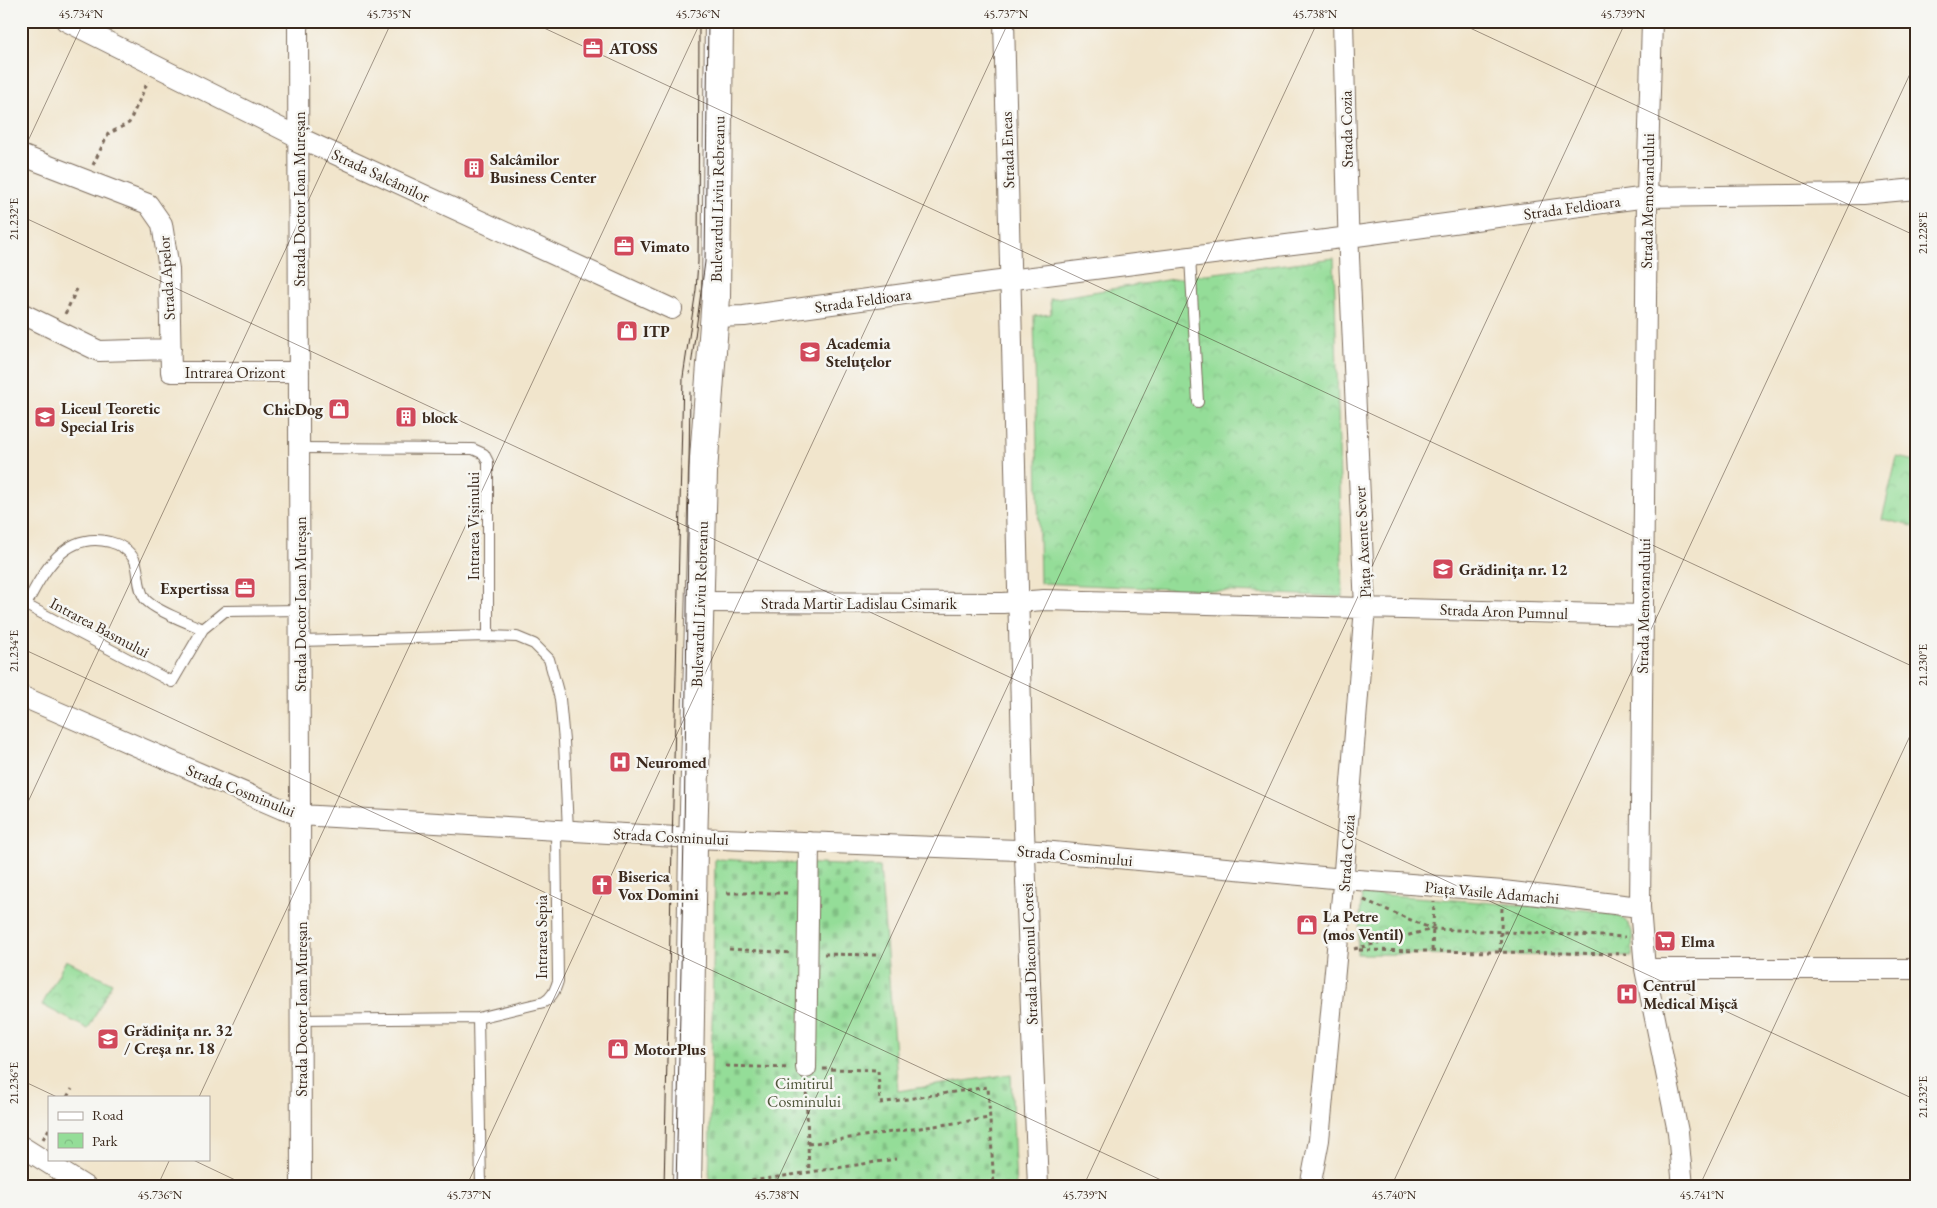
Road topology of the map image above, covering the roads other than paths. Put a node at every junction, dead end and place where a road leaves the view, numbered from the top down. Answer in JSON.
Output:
{"nodes":[{"id":1,"x":66,"y":21,"type":"edge"},
{"id":2,"x":298,"y":21,"type":"edge"},
{"id":3,"x":719,"y":21,"type":"edge"},
{"id":4,"x":1004,"y":21,"type":"edge"},
{"id":5,"x":1343,"y":21,"type":"edge"},
{"id":6,"x":1652,"y":21,"type":"edge"},
{"id":7,"x":298,"y":137,"type":"junction"},
{"id":8,"x":21,"y":154,"type":"edge"},
{"id":9,"x":1916,"y":189,"type":"edge"},
{"id":10,"x":1647,"y":197,"type":"junction"},
{"id":11,"x":1349,"y":237,"type":"junction"},
{"id":12,"x":1190,"y":257,"type":"junction"},
{"id":13,"x":1011,"y":279,"type":"junction"},
{"id":14,"x":672,"y":309,"type":"dead end"},
{"id":15,"x":21,"y":313,"type":"edge"},
{"id":16,"x":715,"y":317,"type":"junction"},
{"id":17,"x":171,"y":349,"type":"junction"},
{"id":18,"x":171,"y":372,"type":"joint"},
{"id":19,"x":299,"y":372,"type":"junction"},
{"id":20,"x":1198,"y":402,"type":"dead end"},
{"id":21,"x":299,"y":448,"type":"junction"},
{"id":22,"x":699,"y":602,"type":"junction"},
{"id":23,"x":1019,"y":602,"type":"junction"},
{"id":24,"x":1365,"y":607,"type":"junction"},
{"id":25,"x":300,"y":610,"type":"junction"},
{"id":26,"x":1643,"y":616,"type":"junction"},
{"id":27,"x":203,"y":629,"type":"junction"},
{"id":28,"x":488,"y":636,"type":"junction"},
{"id":29,"x":300,"y":641,"type":"junction"},
{"id":30,"x":21,"y":696,"type":"edge"},
{"id":31,"x":300,"y":815,"type":"junction"},
{"id":32,"x":562,"y":830,"type":"junction"},
{"id":33,"x":693,"y":838,"type":"junction"},
{"id":34,"x":809,"y":842,"type":"junction"},
{"id":35,"x":1025,"y":850,"type":"junction"},
{"id":36,"x":1344,"y":880,"type":"junction"},
{"id":37,"x":1640,"y":906,"type":"junction"},
{"id":38,"x":1645,"y":969,"type":"junction"},
{"id":39,"x":1916,"y":969,"type":"edge"},
{"id":40,"x":478,"y":1018,"type":"junction"},
{"id":41,"x":301,"y":1020,"type":"junction"},
{"id":42,"x":806,"y":1068,"type":"road end"},
{"id":43,"x":21,"y":1146,"type":"edge"},
{"id":44,"x":86,"y":1187,"type":"edge"},
{"id":45,"x":301,"y":1187,"type":"edge"},
{"id":46,"x":482,"y":1187,"type":"edge"},
{"id":47,"x":686,"y":1187,"type":"edge"},
{"id":48,"x":1038,"y":1187,"type":"edge"},
{"id":49,"x":1310,"y":1187,"type":"edge"},
{"id":50,"x":1683,"y":1187,"type":"edge"}],
"edges":[{"from":1,"to":7,"type":"street","name":"Strada Salcâmilor"},
{"from":2,"to":7,"type":"street","name":"Strada Doctor Ioan Mureșan"},
{"from":3,"to":16,"type":"main road","name":"Bulevardul Liviu Rebreanu"},
{"from":4,"to":13,"type":"street","name":"Strada Eneas"},
{"from":5,"to":11,"type":"street","name":"Strada Cozia"},
{"from":6,"to":10,"type":"street","name":"Strada Memorandului"},
{"from":7,"to":14,"type":"street","name":"Strada Salcâmilor"},
{"from":7,"to":19,"type":"street","name":"Strada Doctor Ioan Mureșan"},
{"from":8,"to":17,"type":"street","name":"Strada Apelor"},
{"from":9,"to":10,"type":"street","name":"Strada Feldioara"},
{"from":10,"to":11,"type":"street","name":"Strada Feldioara"},
{"from":10,"to":26,"type":"street","name":"Strada Memorandului"},
{"from":11,"to":12,"type":"street"},
{"from":11,"to":24,"type":"street","name":"Piața Axente Sever"},
{"from":12,"to":13,"type":"street"},
{"from":12,"to":20,"type":"lane"},
{"from":13,"to":16,"type":"street","name":"Strada Feldioara"},
{"from":13,"to":23,"type":"street"},
{"from":15,"to":17,"type":"street","name":"Intrarea Orizont"},
{"from":16,"to":22,"type":"main road","name":"Bulevardul Liviu Rebreanu"},
{"from":17,"to":18,"type":"street","name":"Strada Apelor"},
{"from":18,"to":19,"type":"street","name":"Intrarea Orizont"},
{"from":19,"to":21,"type":"street","name":"Strada Doctor Ioan Mureșan"},
{"from":21,"to":25,"type":"street","name":"Strada Doctor Ioan Mureșan"},
{"from":21,"to":28,"type":"lane","name":"Intrarea Vișinului"},
{"from":22,"to":23,"type":"street","name":"Strada Martir Ladislau Csimarik"},
{"from":22,"to":33,"type":"main road","name":"Bulevardul Liviu Rebreanu"},
{"from":23,"to":24,"type":"street","name":"Piața Axente Sever"},
{"from":23,"to":35,"type":"street","name":"Strada Diaconul Coresi"},
{"from":24,"to":26,"type":"street","name":"Strada Aron Pumnul"},
{"from":24,"to":36,"type":"street","name":"Strada Cozia"},
{"from":25,"to":27,"type":"lane","name":"Intrarea Basmului"},
{"from":25,"to":29,"type":"street","name":"Strada Doctor Ioan Mureșan"},
{"from":26,"to":37,"type":"street","name":"Strada Memorandului"},
{"from":27,"to":27,"type":"lane","name":"Intrarea Basmului"},
{"from":28,"to":29,"type":"lane"},
{"from":28,"to":32,"type":"lane"},
{"from":29,"to":31,"type":"street","name":"Strada Doctor Ioan Mureșan"},
{"from":30,"to":31,"type":"street","name":"Strada Cosminului"},
{"from":31,"to":32,"type":"street","name":"Strada Cosminului"},
{"from":31,"to":41,"type":"street","name":"Strada Doctor Ioan Mureșan"},
{"from":32,"to":33,"type":"street","name":"Strada Cosminului"},
{"from":32,"to":40,"type":"lane","name":"Intrarea Sepia"},
{"from":33,"to":34,"type":"street","name":"Strada Cosminului"},
{"from":33,"to":47,"type":"main road","name":"Bulevardul Liviu Rebreanu"},
{"from":34,"to":35,"type":"street","name":"Strada Cosminului"},
{"from":34,"to":42,"type":"street"},
{"from":35,"to":36,"type":"street","name":"Strada Cosminului"},
{"from":35,"to":48,"type":"street","name":"Strada Diaconul Coresi"},
{"from":36,"to":37,"type":"street","name":"Piața Vasile Adamachi"},
{"from":36,"to":49,"type":"street","name":"Strada Cozia"},
{"from":37,"to":38,"type":"street","name":"Strada Memorandului"},
{"from":38,"to":39,"type":"street"},
{"from":38,"to":50,"type":"street","name":"Strada Memorandului"},
{"from":40,"to":41,"type":"lane","name":"Intrarea Sepia"},
{"from":40,"to":46,"type":"lane"},
{"from":41,"to":45,"type":"street","name":"Strada Doctor Ioan Mureșan"},
{"from":43,"to":44,"type":"street"}]}
